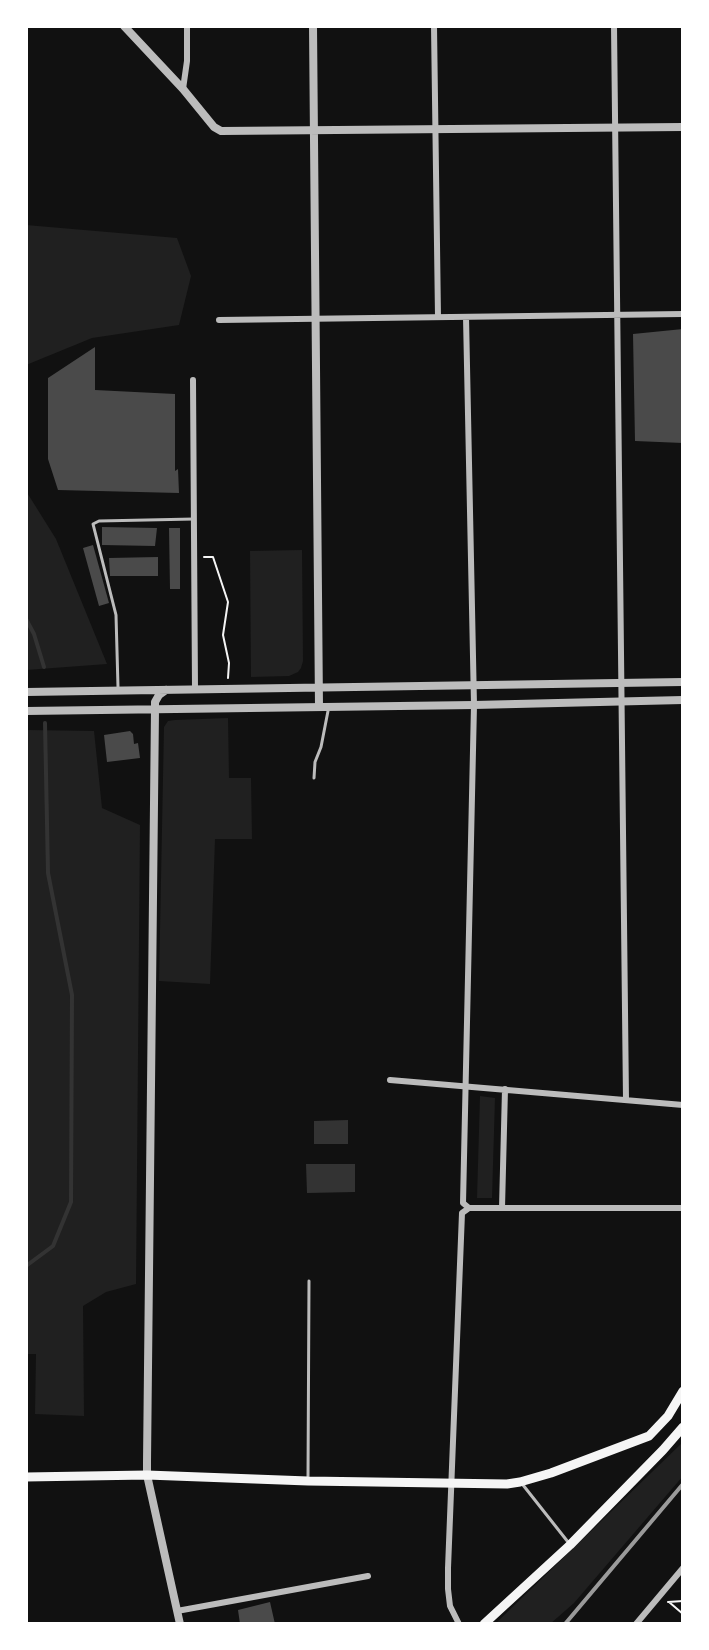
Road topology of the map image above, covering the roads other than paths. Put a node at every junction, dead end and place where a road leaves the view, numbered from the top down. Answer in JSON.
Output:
{"nodes":[{"id":1,"x":124,"y":26,"type":"edge"},
{"id":2,"x":187,"y":26,"type":"edge"},
{"id":3,"x":313,"y":26,"type":"edge"},
{"id":4,"x":434,"y":26,"type":"edge"},
{"id":5,"x":614,"y":26,"type":"edge"},
{"id":6,"x":183,"y":89,"type":"junction"},
{"id":7,"x":683,"y":127,"type":"edge"},
{"id":8,"x":615,"y":128,"type":"junction"},
{"id":9,"x":435,"y":130,"type":"junction"},
{"id":10,"x":314,"y":131,"type":"junction"},
{"id":11,"x":683,"y":314,"type":"edge"},
{"id":12,"x":617,"y":315,"type":"junction"},
{"id":13,"x":438,"y":317,"type":"junction"},
{"id":14,"x":466,"y":317,"type":"junction"},
{"id":15,"x":316,"y":319,"type":"junction"},
{"id":16,"x":219,"y":320,"type":"dead end"},
{"id":17,"x":193,"y":380,"type":"dead end"},
{"id":18,"x":194,"y":519,"type":"junction"},
{"id":19,"x":683,"y":682,"type":"edge"},
{"id":20,"x":621,"y":683,"type":"junction"},
{"id":21,"x":473,"y":685,"type":"junction"},
{"id":22,"x":319,"y":687,"type":"junction"},
{"id":23,"x":195,"y":689,"type":"junction"},
{"id":24,"x":118,"y":690,"type":"junction"},
{"id":25,"x":166,"y":690,"type":"junction"},
{"id":26,"x":26,"y":692,"type":"edge"},
{"id":27,"x":683,"y":700,"type":"edge"},
{"id":28,"x":621,"y":702,"type":"junction"},
{"id":29,"x":474,"y":705,"type":"junction"},
{"id":30,"x":319,"y":707,"type":"junction"},
{"id":31,"x":329,"y":707,"type":"junction"},
{"id":32,"x":155,"y":709,"type":"junction"},
{"id":33,"x":185,"y":709,"type":"junction"},
{"id":34,"x":26,"y":711,"type":"edge"},
{"id":35,"x":314,"y":778,"type":"dead end"},
{"id":36,"x":390,"y":1080,"type":"dead end"},
{"id":37,"x":466,"y":1086,"type":"junction"},
{"id":38,"x":505,"y":1089,"type":"junction"},
{"id":39,"x":626,"y":1100,"type":"junction"},
{"id":40,"x":683,"y":1105,"type":"edge"},
{"id":41,"x":469,"y":1208,"type":"junction"},
{"id":42,"x":502,"y":1208,"type":"junction"},
{"id":43,"x":683,"y":1208,"type":"edge"},
{"id":44,"x":309,"y":1281,"type":"dead end"},
{"id":45,"x":683,"y":1391,"type":"edge"},
{"id":46,"x":683,"y":1427,"type":"edge"},
{"id":47,"x":683,"y":1433,"type":"edge"},
{"id":48,"x":663,"y":1450,"type":"junction"},
{"id":49,"x":147,"y":1475,"type":"junction"},
{"id":50,"x":26,"y":1477,"type":"edge"},
{"id":51,"x":308,"y":1481,"type":"junction"},
{"id":52,"x":520,"y":1482,"type":"junction"},
{"id":53,"x":453,"y":1484,"type":"junction"},
{"id":54,"x":570,"y":1545,"type":"junction"},
{"id":55,"x":683,"y":1568,"type":"edge"},
{"id":56,"x":368,"y":1576,"type":"dead end"},
{"id":57,"x":177,"y":1611,"type":"junction"},
{"id":58,"x":180,"y":1624,"type":"edge"},
{"id":59,"x":459,"y":1624,"type":"edge"},
{"id":60,"x":484,"y":1624,"type":"edge"},
{"id":61,"x":636,"y":1624,"type":"edge"}],
"edges":[{"from":1,"to":6,"type":"street"},
{"from":2,"to":6,"type":"street"},
{"from":3,"to":10,"type":"street"},
{"from":4,"to":9,"type":"street"},
{"from":5,"to":8,"type":"street"},
{"from":6,"to":10,"type":"street"},
{"from":7,"to":8,"type":"street"},
{"from":8,"to":9,"type":"street"},
{"from":8,"to":12,"type":"street"},
{"from":9,"to":10,"type":"street"},
{"from":9,"to":13,"type":"street"},
{"from":10,"to":15,"type":"street"},
{"from":11,"to":12,"type":"street"},
{"from":12,"to":14,"type":"street"},
{"from":12,"to":20,"type":"street"},
{"from":13,"to":14,"type":"street"},
{"from":13,"to":15,"type":"street"},
{"from":14,"to":21,"type":"street"},
{"from":15,"to":16,"type":"street"},
{"from":15,"to":22,"type":"street"},
{"from":17,"to":18,"type":"street"},
{"from":18,"to":23,"type":"street"},
{"from":18,"to":24,"type":"lane"},
{"from":19,"to":20,"type":"street"},
{"from":20,"to":21,"type":"street"},
{"from":20,"to":28,"type":"street"},
{"from":21,"to":22,"type":"street"},
{"from":21,"to":29,"type":"street"},
{"from":22,"to":23,"type":"street"},
{"from":22,"to":30,"type":"street"},
{"from":23,"to":25,"type":"street"},
{"from":23,"to":33,"type":"street"},
{"from":24,"to":25,"type":"street"},
{"from":24,"to":26,"type":"street"},
{"from":25,"to":32,"type":"street"},
{"from":27,"to":28,"type":"street"},
{"from":28,"to":29,"type":"street"},
{"from":28,"to":39,"type":"street"},
{"from":29,"to":31,"type":"street"},
{"from":29,"to":37,"type":"street"},
{"from":30,"to":31,"type":"street"},
{"from":30,"to":33,"type":"street"},
{"from":31,"to":35,"type":"lane"},
{"from":32,"to":33,"type":"street"},
{"from":32,"to":34,"type":"street"},
{"from":32,"to":49,"type":"street"},
{"from":36,"to":37,"type":"street"},
{"from":37,"to":38,"type":"street"},
{"from":37,"to":41,"type":"street"},
{"from":38,"to":39,"type":"street"},
{"from":38,"to":42,"type":"street"},
{"from":39,"to":40,"type":"street"},
{"from":41,"to":42,"type":"street"},
{"from":41,"to":53,"type":"street"},
{"from":42,"to":43,"type":"street"},
{"from":44,"to":51,"type":"lane"},
{"from":45,"to":52,"type":"main road"},
{"from":46,"to":48,"type":"main road"},
{"from":47,"to":48,"type":"main road"},
{"from":48,"to":54,"type":"main road"},
{"from":49,"to":50,"type":"main road"},
{"from":49,"to":51,"type":"main road"},
{"from":49,"to":57,"type":"street"},
{"from":51,"to":53,"type":"main road"},
{"from":52,"to":53,"type":"main road"},
{"from":52,"to":54,"type":"lane"},
{"from":53,"to":59,"type":"street"},
{"from":54,"to":60,"type":"main road"},
{"from":55,"to":61,"type":"street"},
{"from":56,"to":57,"type":"street"},
{"from":57,"to":58,"type":"street"}]}
